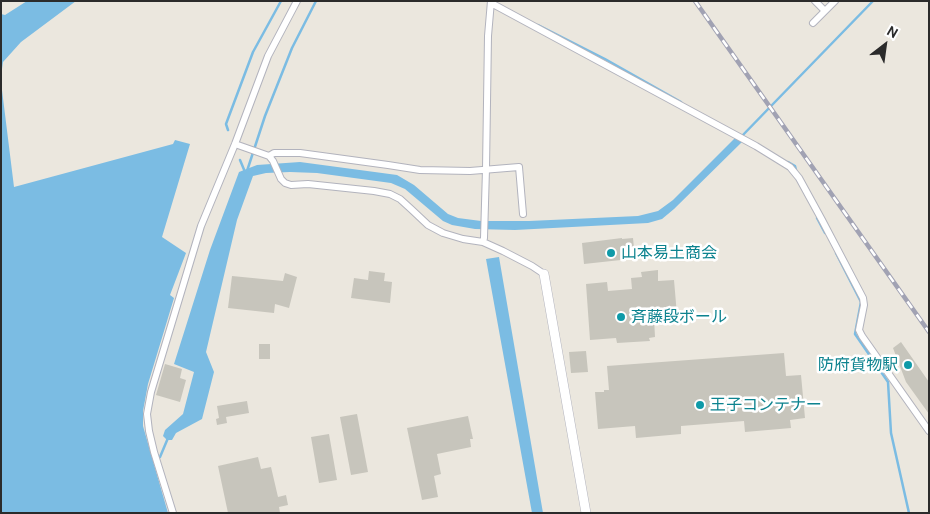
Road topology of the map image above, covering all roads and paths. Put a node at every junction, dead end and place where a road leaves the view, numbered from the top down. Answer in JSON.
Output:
{"nodes":[{"id":1,"x":298,"y":1,"type":"edge"},
{"id":2,"x":815,"y":1,"type":"edge"},
{"id":3,"x":835,"y":1,"type":"edge"},
{"id":4,"x":491,"y":2,"type":"edge"},
{"id":5,"x":825,"y":11,"type":"junction"},
{"id":6,"x":813,"y":23,"type":"dead end"},
{"id":7,"x":235,"y":144,"type":"junction"},
{"id":8,"x":271,"y":158,"type":"junction"},
{"id":9,"x":486,"y":169,"type":"junction"},
{"id":10,"x":523,"y":214,"type":"dead end"},
{"id":11,"x":483,"y":242,"type":"junction"},
{"id":12,"x":544,"y":274,"type":"joint"},
{"id":13,"x":929,"y":432,"type":"edge"},
{"id":14,"x":173,"y":513,"type":"edge"},
{"id":15,"x":586,"y":513,"type":"edge"}],
"edges":[{"from":1,"to":7,"type":"street"},
{"from":2,"to":5,"type":"street"},
{"from":3,"to":5,"type":"street"},
{"from":4,"to":9,"type":"street"},
{"from":4,"to":13,"type":"street"},
{"from":5,"to":6,"type":"street"},
{"from":7,"to":8,"type":"street"},
{"from":7,"to":14,"type":"street"},
{"from":8,"to":9,"type":"street"},
{"from":8,"to":11,"type":"street"},
{"from":9,"to":10,"type":"street"},
{"from":9,"to":11,"type":"street"},
{"from":11,"to":12,"type":"street"},
{"from":12,"to":15,"type":"street"}]}
